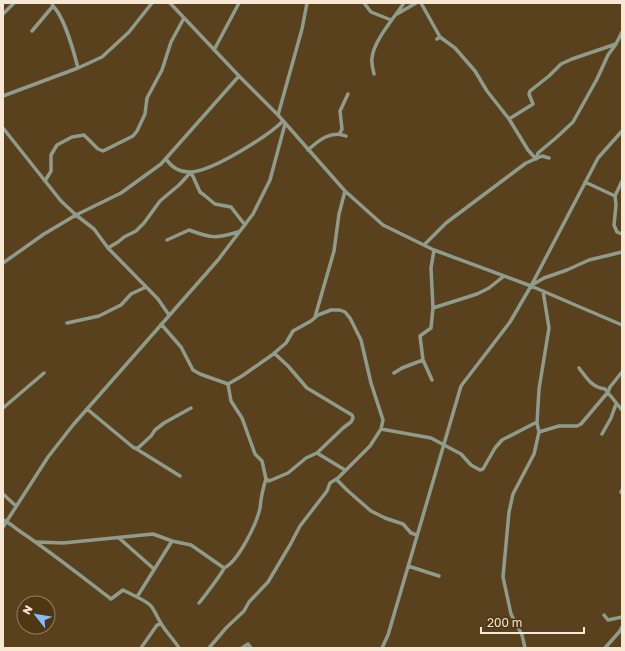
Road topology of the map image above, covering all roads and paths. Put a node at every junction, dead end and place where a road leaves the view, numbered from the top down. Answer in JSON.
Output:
{"nodes":[{"id":1,"x":14,"y":3,"type":"edge"},
{"id":2,"x":152,"y":3,"type":"edge"},
{"id":3,"x":170,"y":3,"type":"edge"},
{"id":4,"x":239,"y":3,"type":"edge"},
{"id":5,"x":307,"y":3,"type":"edge"},
{"id":6,"x":364,"y":3,"type":"edge"},
{"id":7,"x":404,"y":3,"type":"edge"},
{"id":8,"x":416,"y":3,"type":"edge"},
{"id":9,"x":421,"y":3,"type":"edge"},
{"id":10,"x":52,"y":5,"type":"edge"},
{"id":11,"x":3,"y":14,"type":"edge"},
{"id":12,"x":396,"y":14,"type":"junction"},
{"id":13,"x":184,"y":18,"type":"junction"},
{"id":14,"x":391,"y":20,"type":"junction"},
{"id":15,"x":32,"y":31,"type":"dead end"},
{"id":16,"x":622,"y":32,"type":"edge"},
{"id":17,"x":616,"y":44,"type":"junction"},
{"id":18,"x":214,"y":50,"type":"junction"},
{"id":19,"x":78,"y":68,"type":"junction"},
{"id":20,"x":374,"y":74,"type":"dead end"},
{"id":21,"x":239,"y":76,"type":"junction"},
{"id":22,"x":348,"y":94,"type":"dead end"},
{"id":23,"x":3,"y":96,"type":"edge"},
{"id":24,"x":278,"y":115,"type":"junction"},
{"id":25,"x":509,"y":119,"type":"junction"},
{"id":26,"x":284,"y":123,"type":"junction"},
{"id":27,"x":3,"y":128,"type":"edge"},
{"id":28,"x":622,"y":131,"type":"edge"},
{"id":29,"x":340,"y":134,"type":"junction"},
{"id":30,"x":346,"y":136,"type":"dead end"},
{"id":31,"x":308,"y":150,"type":"junction"},
{"id":32,"x":549,"y":158,"type":"dead end"},
{"id":33,"x":166,"y":159,"type":"junction"},
{"id":34,"x":536,"y":159,"type":"junction"},
{"id":35,"x":191,"y":172,"type":"junction"},
{"id":36,"x":45,"y":181,"type":"junction"},
{"id":37,"x":622,"y":181,"type":"edge"},
{"id":38,"x":585,"y":182,"type":"junction"},
{"id":39,"x":345,"y":191,"type":"junction"},
{"id":40,"x":615,"y":196,"type":"junction"},
{"id":41,"x":76,"y":215,"type":"junction"},
{"id":42,"x":245,"y":225,"type":"junction"},
{"id":43,"x":239,"y":232,"type":"junction"},
{"id":44,"x":622,"y":234,"type":"edge"},
{"id":45,"x":167,"y":240,"type":"dead end"},
{"id":46,"x":424,"y":245,"type":"junction"},
{"id":47,"x":108,"y":248,"type":"junction"},
{"id":48,"x":434,"y":250,"type":"junction"},
{"id":49,"x":622,"y":252,"type":"edge"},
{"id":50,"x":3,"y":263,"type":"edge"},
{"id":51,"x":504,"y":276,"type":"junction"},
{"id":52,"x":531,"y":286,"type":"junction"},
{"id":53,"x":146,"y":287,"type":"junction"},
{"id":54,"x":543,"y":291,"type":"junction"},
{"id":55,"x":433,"y":308,"type":"junction"},
{"id":56,"x":169,"y":315,"type":"junction"},
{"id":57,"x":315,"y":317,"type":"junction"},
{"id":58,"x":67,"y":323,"type":"dead end"},
{"id":59,"x":161,"y":324,"type":"junction"},
{"id":60,"x":622,"y":325,"type":"edge"},
{"id":61,"x":274,"y":353,"type":"junction"},
{"id":62,"x":423,"y":360,"type":"junction"},
{"id":63,"x":579,"y":368,"type":"dead end"},
{"id":64,"x":622,"y":372,"type":"edge"},
{"id":65,"x":44,"y":373,"type":"dead end"},
{"id":66,"x":394,"y":373,"type":"dead end"},
{"id":67,"x":432,"y":380,"type":"dead end"},
{"id":68,"x":228,"y":384,"type":"junction"},
{"id":69,"x":608,"y":392,"type":"junction"},
{"id":70,"x":616,"y":404,"type":"junction"},
{"id":71,"x":3,"y":408,"type":"edge"},
{"id":72,"x":191,"y":408,"type":"dead end"},
{"id":73,"x":87,"y":409,"type":"junction"},
{"id":74,"x":622,"y":410,"type":"edge"},
{"id":75,"x":537,"y":424,"type":"junction"},
{"id":76,"x":381,"y":430,"type":"junction"},
{"id":77,"x":540,"y":432,"type":"junction"},
{"id":78,"x":602,"y":434,"type":"dead end"},
{"id":79,"x":443,"y":446,"type":"junction"},
{"id":80,"x":134,"y":448,"type":"junction"},
{"id":81,"x":317,"y":453,"type":"junction"},
{"id":82,"x":345,"y":470,"type":"junction"},
{"id":83,"x":180,"y":476,"type":"dead end"},
{"id":84,"x":266,"y":478,"type":"junction"},
{"id":85,"x":336,"y":479,"type":"junction"},
{"id":86,"x":3,"y":494,"type":"edge"},
{"id":87,"x":16,"y":506,"type":"junction"},
{"id":88,"x":5,"y":521,"type":"edge"},
{"id":89,"x":3,"y":527,"type":"edge"},
{"id":90,"x":417,"y":535,"type":"junction"},
{"id":91,"x":119,"y":538,"type":"junction"},
{"id":92,"x":172,"y":541,"type":"junction"},
{"id":93,"x":36,"y":542,"type":"junction"},
{"id":94,"x":408,"y":566,"type":"junction"},
{"id":95,"x":224,"y":568,"type":"junction"},
{"id":96,"x":154,"y":569,"type":"junction"},
{"id":97,"x":439,"y":576,"type":"dead end"},
{"id":98,"x":137,"y":597,"type":"junction"},
{"id":99,"x":200,"y":603,"type":"dead end"},
{"id":100,"x":604,"y":615,"type":"dead end"},
{"id":101,"x":622,"y":617,"type":"edge"},
{"id":102,"x":161,"y":624,"type":"junction"},
{"id":103,"x":622,"y":627,"type":"edge"},
{"id":104,"x":141,"y":648,"type":"edge"},
{"id":105,"x":179,"y":648,"type":"edge"},
{"id":106,"x":209,"y":648,"type":"edge"},
{"id":107,"x":242,"y":648,"type":"edge"},
{"id":108,"x":251,"y":648,"type":"edge"},
{"id":109,"x":382,"y":648,"type":"edge"},
{"id":110,"x":525,"y":648,"type":"edge"},
{"id":111,"x":605,"y":648,"type":"edge"}],
"edges":[{"from":1,"to":11,"type":"street"},
{"from":2,"to":19,"type":"street"},
{"from":3,"to":13,"type":"street"},
{"from":4,"to":18,"type":"street"},
{"from":5,"to":24,"type":"street"},
{"from":6,"to":14,"type":"street"},
{"from":7,"to":12,"type":"street"},
{"from":8,"to":12,"type":"street"},
{"from":9,"to":25,"type":"street"},
{"from":10,"to":15,"type":"street"},
{"from":10,"to":19,"type":"street"},
{"from":12,"to":14,"type":"street"},
{"from":13,"to":18,"type":"street"},
{"from":13,"to":36,"type":"street"},
{"from":14,"to":20,"type":"street"},
{"from":16,"to":17,"type":"street"},
{"from":17,"to":25,"type":"street"},
{"from":17,"to":34,"type":"street"},
{"from":18,"to":21,"type":"street"},
{"from":19,"to":23,"type":"street"},
{"from":21,"to":24,"type":"street"},
{"from":21,"to":33,"type":"street"},
{"from":22,"to":29,"type":"street"},
{"from":24,"to":26,"type":"street"},
{"from":25,"to":34,"type":"street"},
{"from":26,"to":31,"type":"street"},
{"from":26,"to":35,"type":"street"},
{"from":26,"to":42,"type":"street"},
{"from":27,"to":36,"type":"street"},
{"from":28,"to":38,"type":"street"},
{"from":29,"to":30,"type":"street"},
{"from":29,"to":31,"type":"street"},
{"from":31,"to":39,"type":"street"},
{"from":32,"to":34,"type":"street"},
{"from":33,"to":35,"type":"street"},
{"from":33,"to":41,"type":"street"},
{"from":34,"to":46,"type":"street"},
{"from":35,"to":42,"type":"street"},
{"from":35,"to":47,"type":"street"},
{"from":36,"to":41,"type":"street"},
{"from":37,"to":40,"type":"street"},
{"from":38,"to":40,"type":"street"},
{"from":38,"to":52,"type":"street"},
{"from":39,"to":46,"type":"street"},
{"from":39,"to":57,"type":"street"},
{"from":40,"to":44,"type":"street"},
{"from":41,"to":47,"type":"street"},
{"from":41,"to":50,"type":"street"},
{"from":42,"to":43,"type":"street"},
{"from":43,"to":45,"type":"street"},
{"from":43,"to":56,"type":"street"},
{"from":46,"to":48,"type":"street"},
{"from":47,"to":53,"type":"street"},
{"from":48,"to":51,"type":"street"},
{"from":48,"to":55,"type":"street"},
{"from":49,"to":52,"type":"street"},
{"from":51,"to":52,"type":"street"},
{"from":51,"to":55,"type":"street"},
{"from":52,"to":54,"type":"street"},
{"from":52,"to":79,"type":"street"},
{"from":53,"to":56,"type":"street"},
{"from":53,"to":58,"type":"street"},
{"from":54,"to":60,"type":"street"},
{"from":54,"to":75,"type":"street"},
{"from":55,"to":62,"type":"street"},
{"from":56,"to":59,"type":"street"},
{"from":57,"to":61,"type":"street"},
{"from":57,"to":76,"type":"street"},
{"from":59,"to":68,"type":"street"},
{"from":59,"to":73,"type":"street"},
{"from":61,"to":68,"type":"street"},
{"from":61,"to":81,"type":"street"},
{"from":62,"to":66,"type":"street"},
{"from":62,"to":67,"type":"street"},
{"from":63,"to":69,"type":"street"},
{"from":64,"to":69,"type":"street"},
{"from":65,"to":71,"type":"street"},
{"from":68,"to":84,"type":"street"},
{"from":69,"to":70,"type":"street"},
{"from":69,"to":77,"type":"street"},
{"from":70,"to":74,"type":"street"},
{"from":70,"to":78,"type":"street"},
{"from":72,"to":80,"type":"street"},
{"from":73,"to":80,"type":"street"},
{"from":73,"to":87,"type":"street"},
{"from":75,"to":77,"type":"street"},
{"from":75,"to":79,"type":"street"},
{"from":76,"to":79,"type":"street"},
{"from":76,"to":82,"type":"street"},
{"from":77,"to":110,"type":"street"},
{"from":79,"to":90,"type":"street"},
{"from":80,"to":83,"type":"street"},
{"from":81,"to":82,"type":"street"},
{"from":81,"to":84,"type":"street"},
{"from":82,"to":85,"type":"street"},
{"from":84,"to":95,"type":"street"},
{"from":85,"to":90,"type":"street"},
{"from":85,"to":106,"type":"street"},
{"from":86,"to":87,"type":"street"},
{"from":87,"to":88,"type":"street"},
{"from":88,"to":89,"type":"street"},
{"from":88,"to":93,"type":"street"},
{"from":90,"to":94,"type":"street"},
{"from":91,"to":92,"type":"street"},
{"from":91,"to":93,"type":"street"},
{"from":91,"to":96,"type":"street"},
{"from":92,"to":95,"type":"street"},
{"from":92,"to":96,"type":"street"},
{"from":93,"to":98,"type":"street"},
{"from":94,"to":97,"type":"street"},
{"from":94,"to":109,"type":"street"},
{"from":95,"to":99,"type":"street"},
{"from":96,"to":98,"type":"street"},
{"from":98,"to":102,"type":"street"},
{"from":100,"to":101,"type":"street"},
{"from":102,"to":104,"type":"street"},
{"from":102,"to":105,"type":"street"},
{"from":103,"to":111,"type":"street"},
{"from":107,"to":108,"type":"street"}]}
